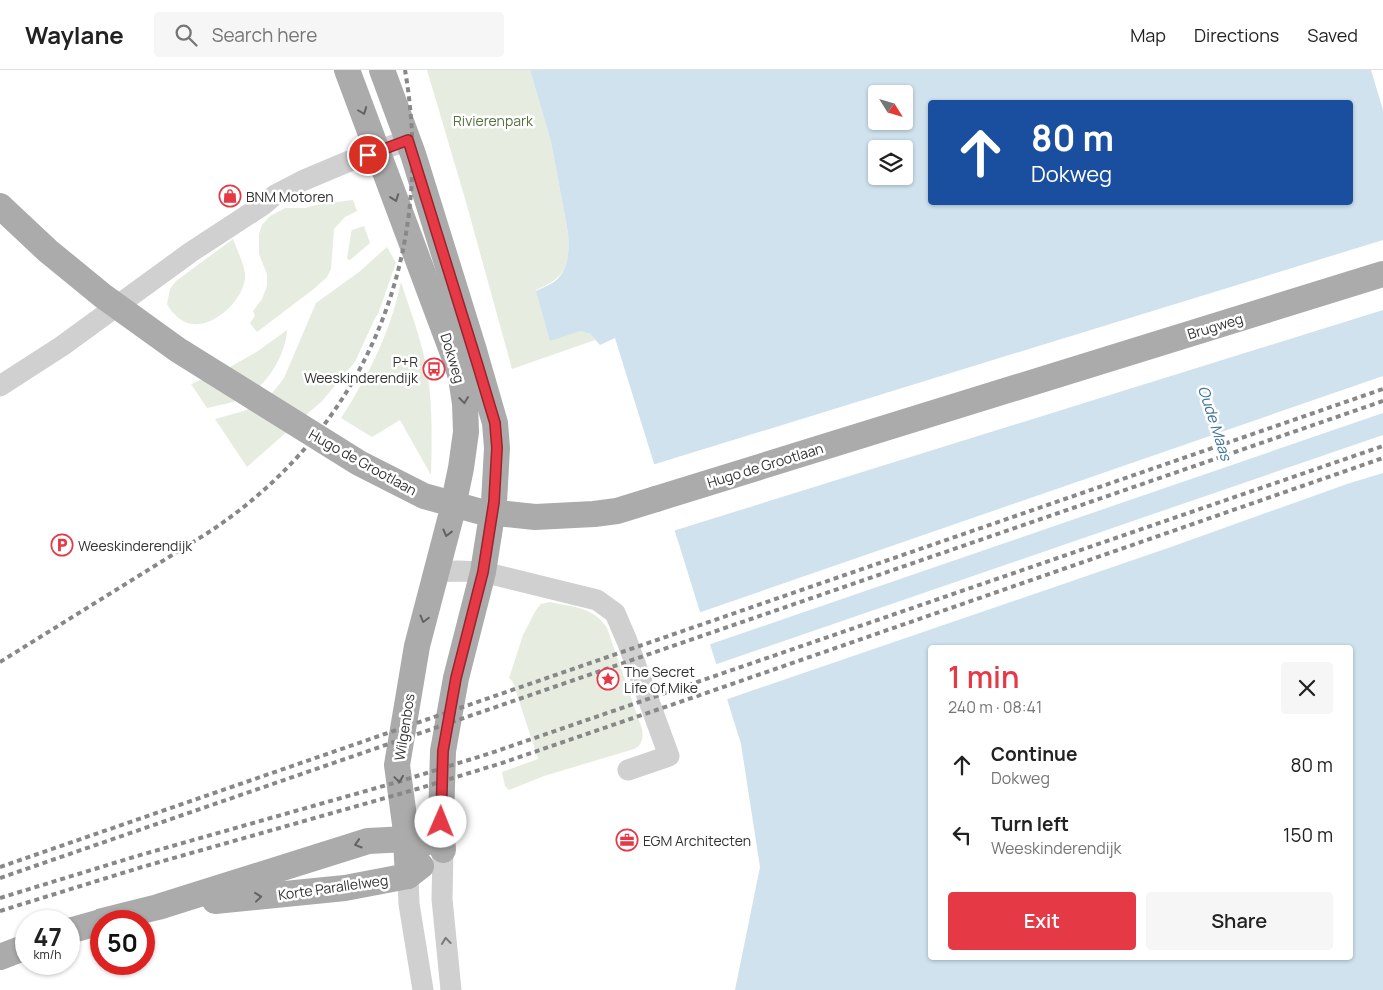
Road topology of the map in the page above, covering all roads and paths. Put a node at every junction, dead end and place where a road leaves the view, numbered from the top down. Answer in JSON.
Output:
{"nodes":[{"id":1,"x":347,"y":70,"type":"edge"},
{"id":2,"x":382,"y":70,"type":"edge"},
{"id":3,"x":408,"y":140,"type":"junction"},
{"id":4,"x":378,"y":152,"type":"junction"},
{"id":5,"x":0,"y":206,"type":"edge"},
{"id":6,"x":1383,"y":274,"type":"edge"},
{"id":7,"x":1047,"y":378,"type":"joint"},
{"id":8,"x":0,"y":386,"type":"edge"},
{"id":9,"x":437,"y":572,"type":"junction"},
{"id":10,"x":483,"y":572,"type":"junction"},
{"id":11,"x":628,"y":770,"type":"dead end"},
{"id":12,"x":407,"y":839,"type":"junction"},
{"id":13,"x":443,"y":850,"type":"junction"},
{"id":14,"x":408,"y":876,"type":"junction"},
{"id":15,"x":158,"y":907,"type":"junction"},
{"id":16,"x":146,"y":910,"type":"edge"},
{"id":17,"x":15,"y":951,"type":"edge"},
{"id":18,"x":0,"y":957,"type":"edge"},
{"id":19,"x":423,"y":990,"type":"edge"},
{"id":20,"x":451,"y":990,"type":"edge"}],
"edges":[{"from":1,"to":4,"type":"main road","name":"Dokweg","one_way":true},
{"from":2,"to":3,"type":"main road","name":"Dokweg"},
{"from":3,"to":4,"type":"street"},
{"from":3,"to":10,"type":"main road","name":"Dokweg"},
{"from":4,"to":8,"type":"street"},
{"from":4,"to":9,"type":"main road","name":"Dokweg","one_way":true},
{"from":5,"to":7,"type":"main road","name":"Hugo de Grootlaan","bridge":true},
{"from":6,"to":7,"type":"main road","name":"Brugweg"},
{"from":9,"to":10,"type":"street"},
{"from":9,"to":12,"type":"main road","name":"Wilgenbos","one_way":true},
{"from":10,"to":11,"type":"street"},
{"from":10,"to":13,"type":"main road"},
{"from":12,"to":13,"type":"main road","name":"Korte Parallelweg"},
{"from":12,"to":14,"type":"main road","name":"Wilgenbos"},
{"from":12,"to":15,"type":"main road","name":"Korte Parallelweg","one_way":true},
{"from":13,"to":14,"type":"main road","name":"Korte Parallelweg"},
{"from":20,"to":13,"type":"street","one_way":true},
{"from":15,"to":14,"type":"main road","name":"Korte Parallelweg","one_way":true},
{"from":14,"to":19,"type":"street","name":"Wilgenbos"},
{"from":15,"to":16,"type":"main road","name":"Korte Parallelweg"},
{"from":17,"to":18,"type":"main road"}]}
